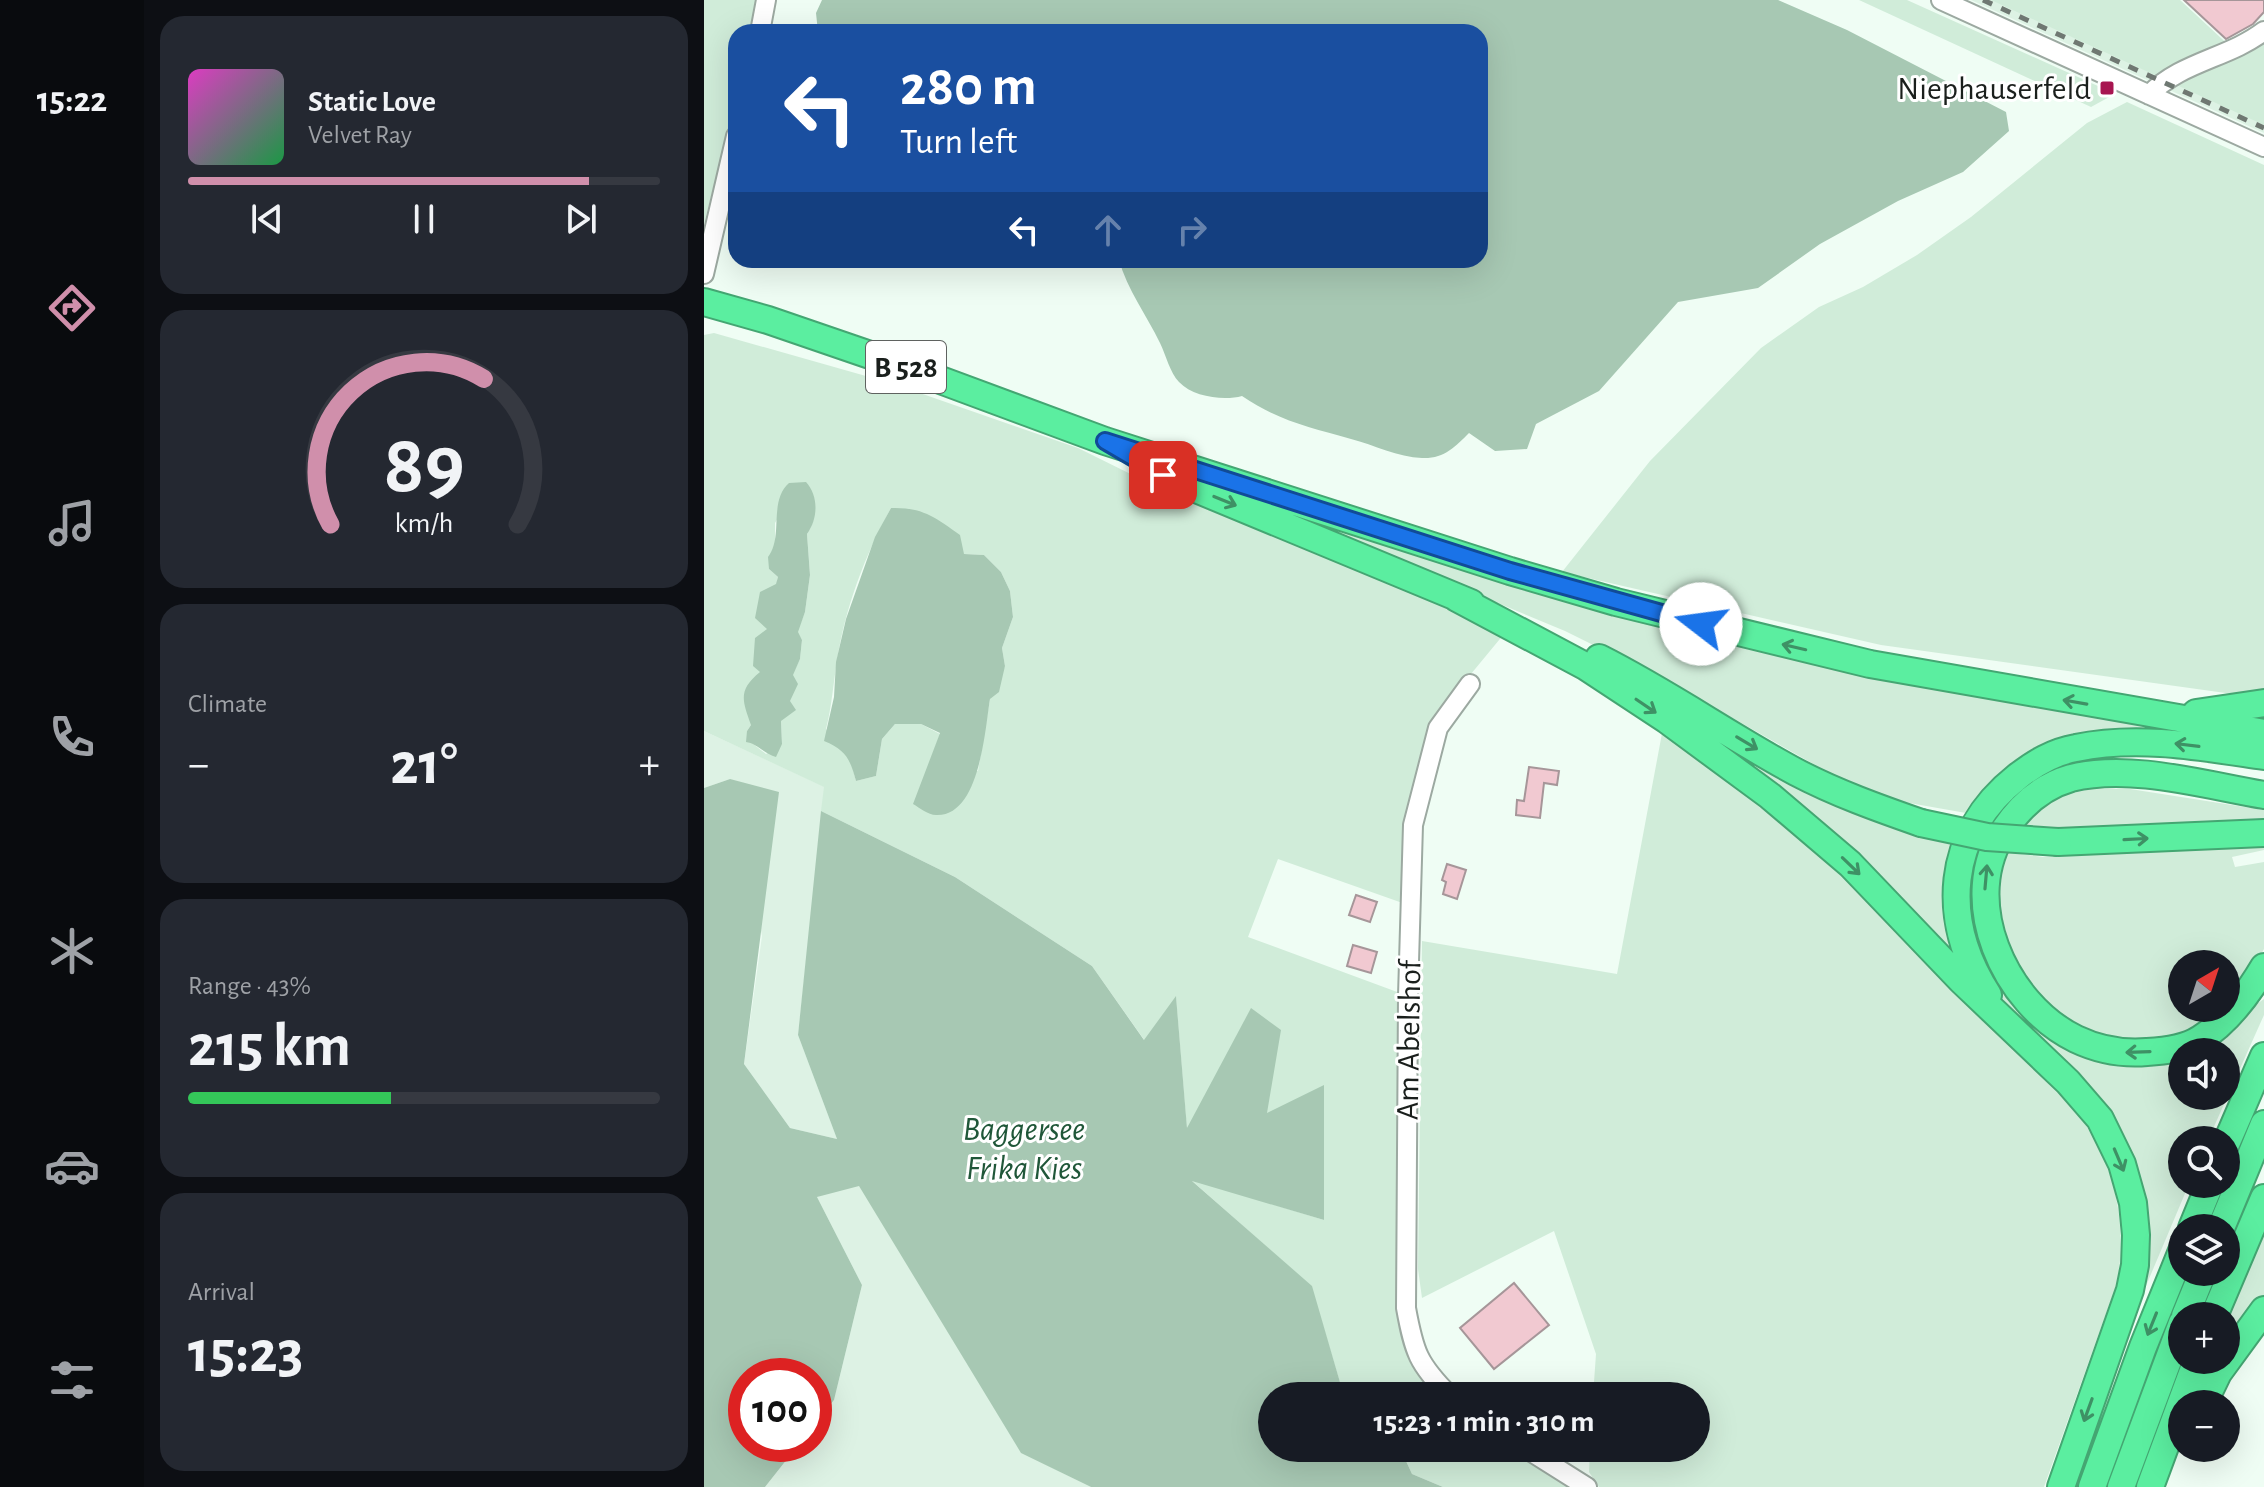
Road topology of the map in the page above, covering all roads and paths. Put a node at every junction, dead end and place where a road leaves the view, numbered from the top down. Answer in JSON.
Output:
{"nodes":[{"id":1,"x":766,"y":0,"type":"edge"},
{"id":2,"x":1941,"y":0,"type":"edge"},
{"id":3,"x":762,"y":24,"type":"edge"},
{"id":4,"x":2264,"y":31,"type":"edge"},
{"id":5,"x":2149,"y":95,"type":"junction"},
{"id":6,"x":2264,"y":147,"type":"edge"},
{"id":7,"x":728,"y":171,"type":"edge"},
{"id":8,"x":705,"y":270,"type":"edge"},
{"id":9,"x":704,"y":302,"type":"edge"},
{"id":10,"x":1105,"y":441,"type":"junction"},
{"id":11,"x":1457,"y":598,"type":"junction"},
{"id":12,"x":1470,"y":684,"type":"dead end"},
{"id":13,"x":2264,"y":703,"type":"edge"},
{"id":14,"x":2152,"y":715,"type":"junction"},
{"id":15,"x":2264,"y":733,"type":"edge"},
{"id":16,"x":2264,"y":756,"type":"edge"},
{"id":17,"x":2264,"y":795,"type":"edge"},
{"id":18,"x":2264,"y":833,"type":"edge"},
{"id":19,"x":2264,"y":967,"type":"edge"},
{"id":20,"x":2019,"y":1035,"type":"junction"},
{"id":21,"x":2264,"y":1056,"type":"edge"},
{"id":22,"x":2264,"y":1124,"type":"edge"},
{"id":23,"x":2234,"y":1126,"type":"edge"},
{"id":24,"x":2264,"y":1198,"type":"edge"},
{"id":25,"x":2227,"y":1214,"type":"edge"},
{"id":26,"x":2168,"y":1285,"type":"edge"},
{"id":27,"x":2220,"y":1302,"type":"edge"},
{"id":28,"x":2264,"y":1310,"type":"edge"},
{"id":29,"x":2168,"y":1361,"type":"edge"},
{"id":30,"x":2192,"y":1374,"type":"edge"},
{"id":31,"x":1435,"y":1382,"type":"edge"},
{"id":32,"x":2210,"y":1390,"type":"edge"},
{"id":33,"x":1547,"y":1462,"type":"edge"},
{"id":34,"x":2176,"y":1462,"type":"edge"},
{"id":35,"x":1587,"y":1487,"type":"edge"},
{"id":36,"x":2061,"y":1487,"type":"edge"},
{"id":37,"x":2092,"y":1487,"type":"edge"},
{"id":38,"x":2121,"y":1487,"type":"edge"},
{"id":39,"x":2150,"y":1487,"type":"edge"},
{"id":40,"x":2165,"y":1487,"type":"edge"}],
"edges":[{"from":1,"to":3,"type":"street"},
{"from":2,"to":5,"type":"street"},
{"from":4,"to":5,"type":"street"},
{"from":5,"to":6,"type":"street"},
{"from":7,"to":8,"type":"street"},
{"from":9,"to":10,"type":"highway","number":"B 528"},
{"from":10,"to":11,"type":"highway","one_way":true},
{"from":14,"to":10,"type":"highway","one_way":true},
{"from":11,"to":18,"type":"highway","one_way":true,"bridge":true},
{"from":11,"to":20,"type":"highway","one_way":true},
{"from":12,"to":31,"type":"street","name":"Am Abelshof"},
{"from":13,"to":14,"type":"highway"},
{"from":14,"to":15,"type":"highway"},
{"from":16,"to":20,"type":"highway","one_way":true},
{"from":19,"to":17,"type":"highway","one_way":true},
{"from":20,"to":36,"type":"highway","one_way":true},
{"from":21,"to":23,"type":"highway"},
{"from":22,"to":25,"type":"highway"},
{"from":24,"to":27,"type":"highway"},
{"from":26,"to":37,"type":"highway","one_way":true},
{"from":28,"to":32,"type":"highway"},
{"from":29,"to":38,"type":"highway"},
{"from":30,"to":39,"type":"highway"},
{"from":33,"to":35,"type":"street"},
{"from":34,"to":40,"type":"highway"}]}
